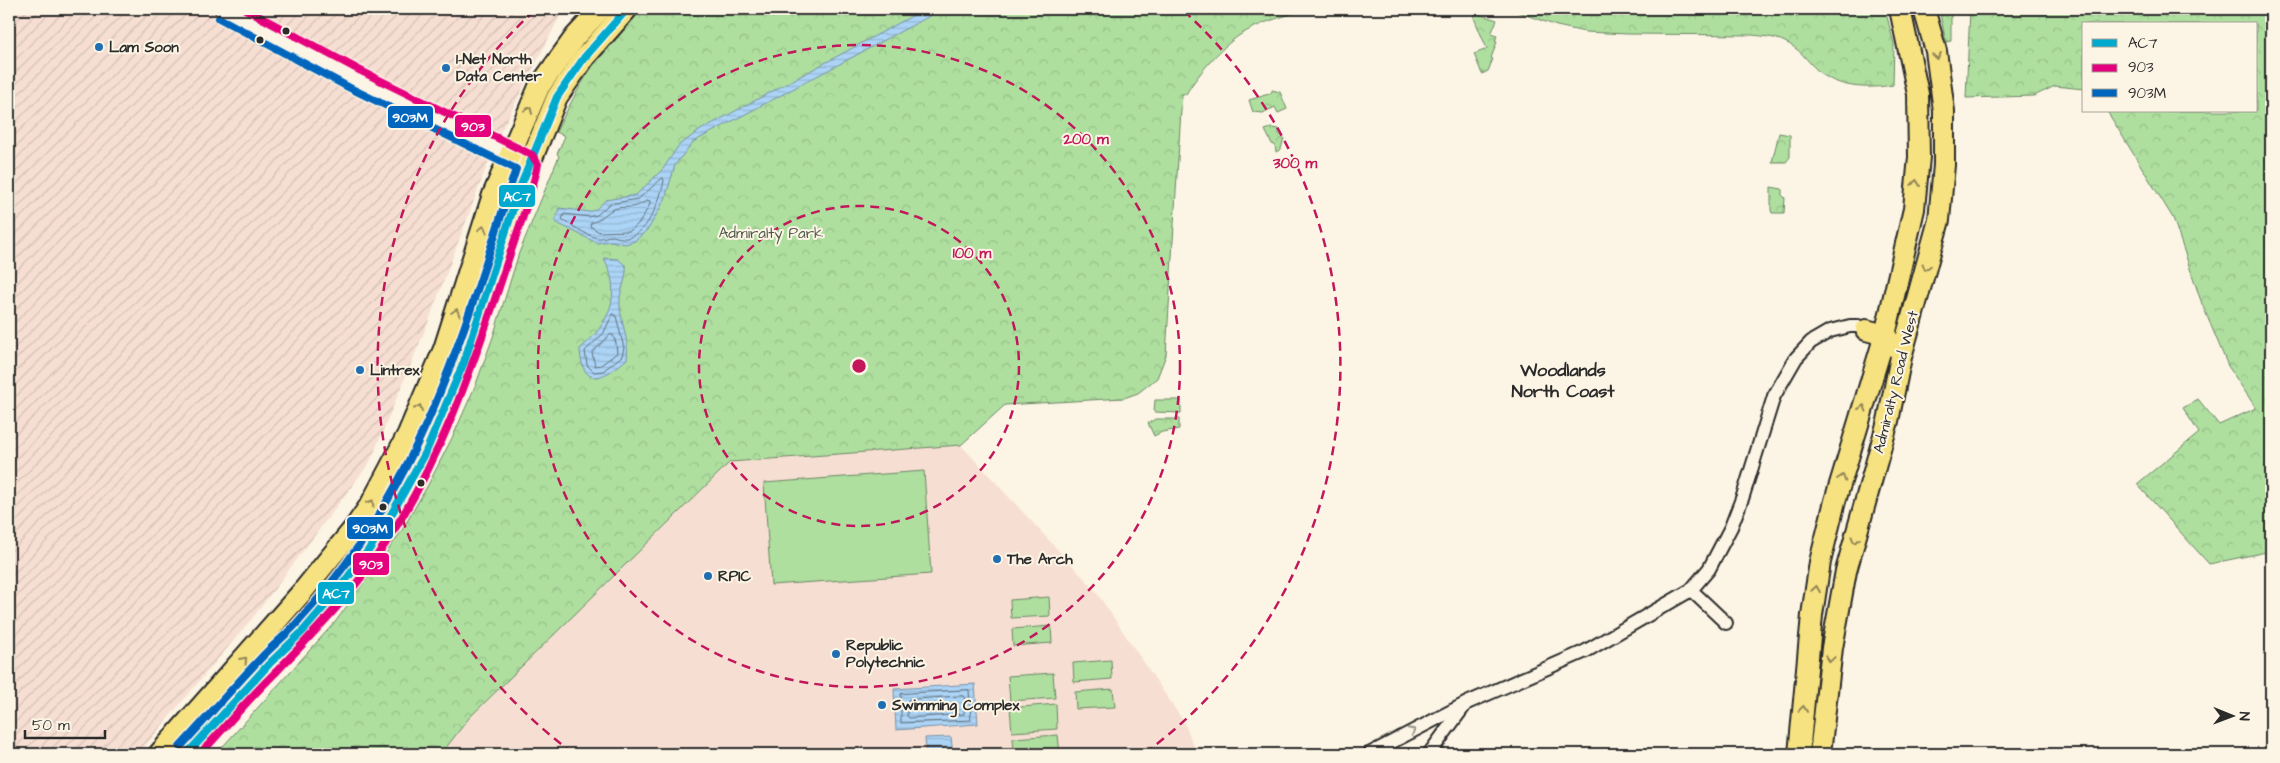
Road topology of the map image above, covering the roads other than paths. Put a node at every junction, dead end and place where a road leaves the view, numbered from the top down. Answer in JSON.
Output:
{"nodes":[{"id":1,"x":224,"y":9,"type":"edge"},
{"id":2,"x":601,"y":9,"type":"edge"},
{"id":3,"x":627,"y":9,"type":"edge"},
{"id":4,"x":1900,"y":9,"type":"edge"},
{"id":5,"x":1924,"y":9,"type":"edge"},
{"id":6,"x":510,"y":155,"type":"junction"},
{"id":7,"x":528,"y":164,"type":"junction"},
{"id":8,"x":1911,"y":322,"type":"junction"},
{"id":9,"x":1876,"y":333,"type":"junction"},
{"id":10,"x":1901,"y":357,"type":"junction"},
{"id":11,"x":1691,"y":590,"type":"junction"},
{"id":12,"x":1726,"y":623,"type":"dead end"},
{"id":13,"x":1467,"y":703,"type":"junction"},
{"id":14,"x":160,"y":754,"type":"edge"},
{"id":15,"x":187,"y":754,"type":"edge"},
{"id":16,"x":1369,"y":754,"type":"edge"},
{"id":17,"x":1429,"y":754,"type":"edge"},
{"id":18,"x":1799,"y":754,"type":"edge"},
{"id":19,"x":1820,"y":754,"type":"edge"}],
"edges":[{"from":1,"to":6,"type":"street"},
{"from":6,"to":2,"type":"main road","one_way":true},
{"from":3,"to":7,"type":"main road"},
{"from":9,"to":4,"type":"main road","name":"Admiralty Road West","one_way":true},
{"from":5,"to":8,"type":"main road","name":"Admiralty Road West","one_way":true},
{"from":6,"to":7,"type":"street"},
{"from":14,"to":6,"type":"main road","one_way":true},
{"from":7,"to":15,"type":"main road"},
{"from":8,"to":9,"type":"main road"},
{"from":8,"to":10,"type":"main road","name":"Admiralty Road West"},
{"from":9,"to":10,"type":"main road"},
{"from":9,"to":11,"type":"street"},
{"from":18,"to":9,"type":"main road","name":"Admiralty Road West","one_way":true},
{"from":10,"to":19,"type":"main road","name":"Admiralty Road West","one_way":true},
{"from":11,"to":12,"type":"street"},
{"from":11,"to":13,"type":"street"},
{"from":16,"to":13,"type":"street","one_way":true},
{"from":13,"to":17,"type":"street"}]}
